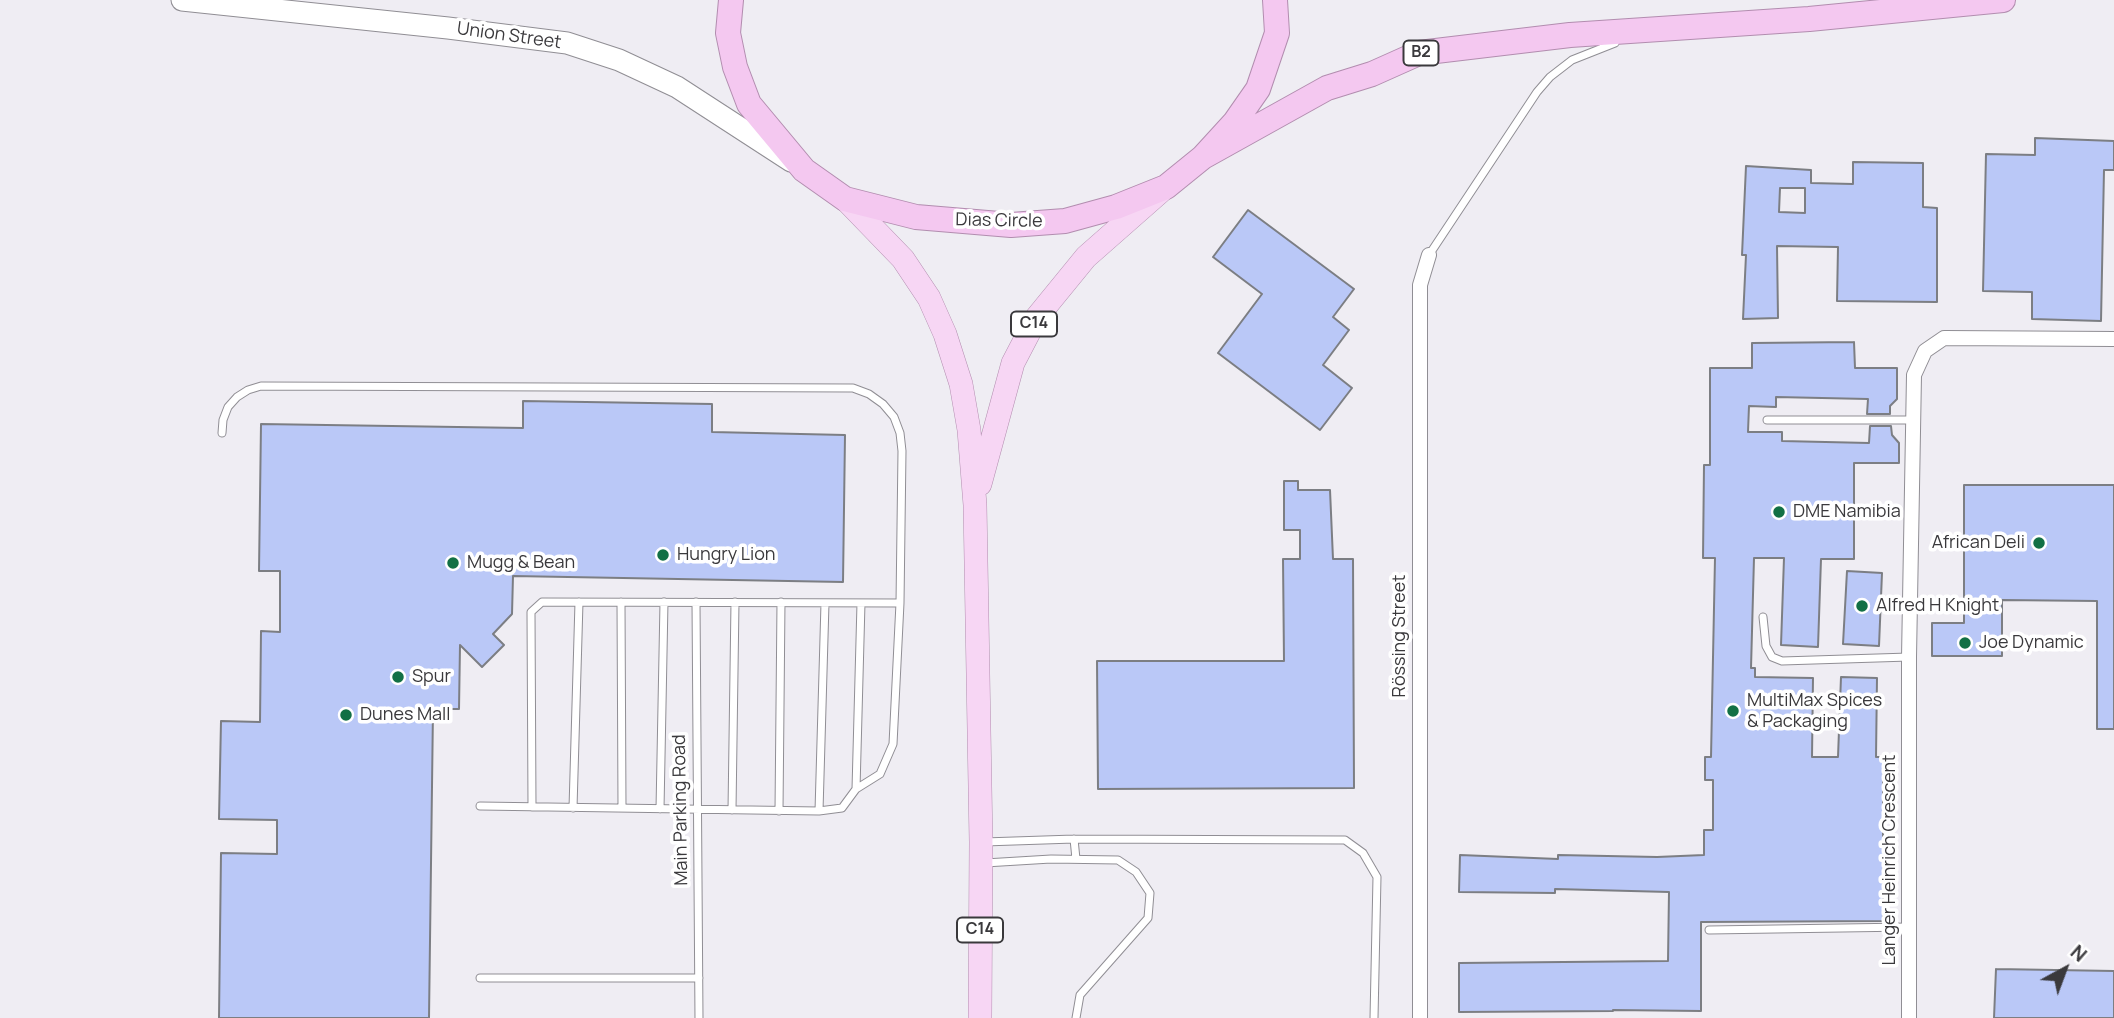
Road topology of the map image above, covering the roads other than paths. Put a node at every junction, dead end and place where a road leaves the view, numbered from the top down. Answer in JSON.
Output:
{"nodes":[{"id":1,"x":182,"y":0,"type":"edge"},
{"id":2,"x":731,"y":0,"type":"edge"},
{"id":3,"x":1275,"y":0,"type":"edge"},
{"id":4,"x":2003,"y":0,"type":"edge"},
{"id":5,"x":1662,"y":28,"type":"junction"},
{"id":6,"x":1203,"y":157,"type":"junction"},
{"id":7,"x":804,"y":170,"type":"junction"},
{"id":8,"x":1166,"y":187,"type":"junction"},
{"id":9,"x":845,"y":199,"type":"junction"},
{"id":10,"x":1429,"y":255,"type":"joint"},
{"id":11,"x":2114,"y":339,"type":"edge"},
{"id":12,"x":1767,"y":420,"type":"dead end"},
{"id":13,"x":1913,"y":420,"type":"junction"},
{"id":14,"x":222,"y":433,"type":"dead end"},
{"id":15,"x":975,"y":505,"type":"junction"},
{"id":16,"x":579,"y":602,"type":"junction"},
{"id":17,"x":621,"y":602,"type":"junction"},
{"id":18,"x":664,"y":602,"type":"junction"},
{"id":19,"x":696,"y":602,"type":"junction"},
{"id":20,"x":735,"y":602,"type":"junction"},
{"id":21,"x":781,"y":603,"type":"junction"},
{"id":22,"x":825,"y":603,"type":"junction"},
{"id":23,"x":861,"y":603,"type":"junction"},
{"id":24,"x":900,"y":603,"type":"junction"},
{"id":25,"x":1763,"y":617,"type":"dead end"},
{"id":26,"x":1909,"y":657,"type":"junction"},
{"id":27,"x":856,"y":789,"type":"junction"},
{"id":28,"x":480,"y":806,"type":"dead end"},
{"id":29,"x":532,"y":807,"type":"junction"},
{"id":30,"x":573,"y":808,"type":"junction"},
{"id":31,"x":622,"y":808,"type":"junction"},
{"id":32,"x":660,"y":809,"type":"junction"},
{"id":33,"x":696,"y":810,"type":"junction"},
{"id":34,"x":732,"y":810,"type":"junction"},
{"id":35,"x":779,"y":811,"type":"junction"},
{"id":36,"x":819,"y":811,"type":"junction"},
{"id":37,"x":1074,"y":839,"type":"junction"},
{"id":38,"x":981,"y":853,"type":"junction"},
{"id":39,"x":1076,"y":859,"type":"junction"},
{"id":40,"x":1909,"y":927,"type":"junction"},
{"id":41,"x":1709,"y":930,"type":"dead end"},
{"id":42,"x":480,"y":978,"type":"dead end"},
{"id":43,"x":699,"y":978,"type":"junction"},
{"id":44,"x":699,"y":1018,"type":"edge"},
{"id":45,"x":980,"y":1018,"type":"edge"},
{"id":46,"x":1076,"y":1018,"type":"edge"},
{"id":47,"x":1374,"y":1018,"type":"edge"},
{"id":48,"x":1420,"y":1018,"type":"edge"},
{"id":49,"x":1909,"y":1018,"type":"edge"}],
"edges":[{"from":1,"to":7,"type":"main road","name":"Union Street"},
{"from":2,"to":7,"type":"highway","name":"Dias Circle"},
{"from":3,"to":6,"type":"highway","name":"Dias Circle"},
{"from":4,"to":5,"type":"highway","number":"B2"},
{"from":5,"to":6,"type":"highway","number":"B2"},
{"from":5,"to":10,"type":"lane"},
{"from":6,"to":8,"type":"highway","name":"Dias Circle"},
{"from":7,"to":9,"type":"highway","name":"Dias Circle"},
{"from":8,"to":9,"type":"highway","name":"Dias Circle"},
{"from":8,"to":15,"type":"main road","number":"C14"},
{"from":9,"to":15,"type":"main road","number":"C14"},
{"from":10,"to":48,"type":"street","name":"Rössing Street"},
{"from":11,"to":13,"type":"street","name":"Langer Heinrich Crescent"},
{"from":12,"to":13,"type":"lane"},
{"from":13,"to":26,"type":"street","name":"Langer Heinrich Crescent"},
{"from":14,"to":24,"type":"lane"},
{"from":15,"to":38,"type":"main road","number":"C14"},
{"from":16,"to":17,"type":"lane"},
{"from":16,"to":29,"type":"lane"},
{"from":16,"to":30,"type":"lane"},
{"from":17,"to":18,"type":"lane"},
{"from":17,"to":31,"type":"lane"},
{"from":18,"to":19,"type":"lane"},
{"from":18,"to":32,"type":"lane"},
{"from":19,"to":20,"type":"lane"},
{"from":19,"to":33,"type":"lane","name":"Main Parking Road"},
{"from":20,"to":21,"type":"lane"},
{"from":20,"to":34,"type":"lane"},
{"from":21,"to":22,"type":"lane"},
{"from":21,"to":35,"type":"lane"},
{"from":22,"to":23,"type":"lane"},
{"from":22,"to":36,"type":"lane"},
{"from":23,"to":24,"type":"lane"},
{"from":23,"to":27,"type":"lane"},
{"from":24,"to":27,"type":"lane"},
{"from":25,"to":26,"type":"lane"},
{"from":26,"to":40,"type":"street","name":"Langer Heinrich Crescent"},
{"from":27,"to":36,"type":"lane"},
{"from":28,"to":29,"type":"lane"},
{"from":29,"to":30,"type":"lane"},
{"from":30,"to":31,"type":"lane"},
{"from":31,"to":32,"type":"lane"},
{"from":32,"to":33,"type":"lane"},
{"from":33,"to":34,"type":"lane"},
{"from":33,"to":43,"type":"lane","name":"Main Parking Road"},
{"from":34,"to":35,"type":"lane"},
{"from":35,"to":36,"type":"lane"},
{"from":37,"to":38,"type":"lane"},
{"from":37,"to":39,"type":"lane"},
{"from":37,"to":47,"type":"lane"},
{"from":38,"to":39,"type":"lane"},
{"from":38,"to":45,"type":"main road","number":"C14"},
{"from":39,"to":46,"type":"lane"},
{"from":40,"to":41,"type":"lane"},
{"from":40,"to":49,"type":"street","name":"Langer Heinrich Crescent"},
{"from":42,"to":43,"type":"lane"},
{"from":43,"to":44,"type":"lane","name":"Main Parking Road"}]}
